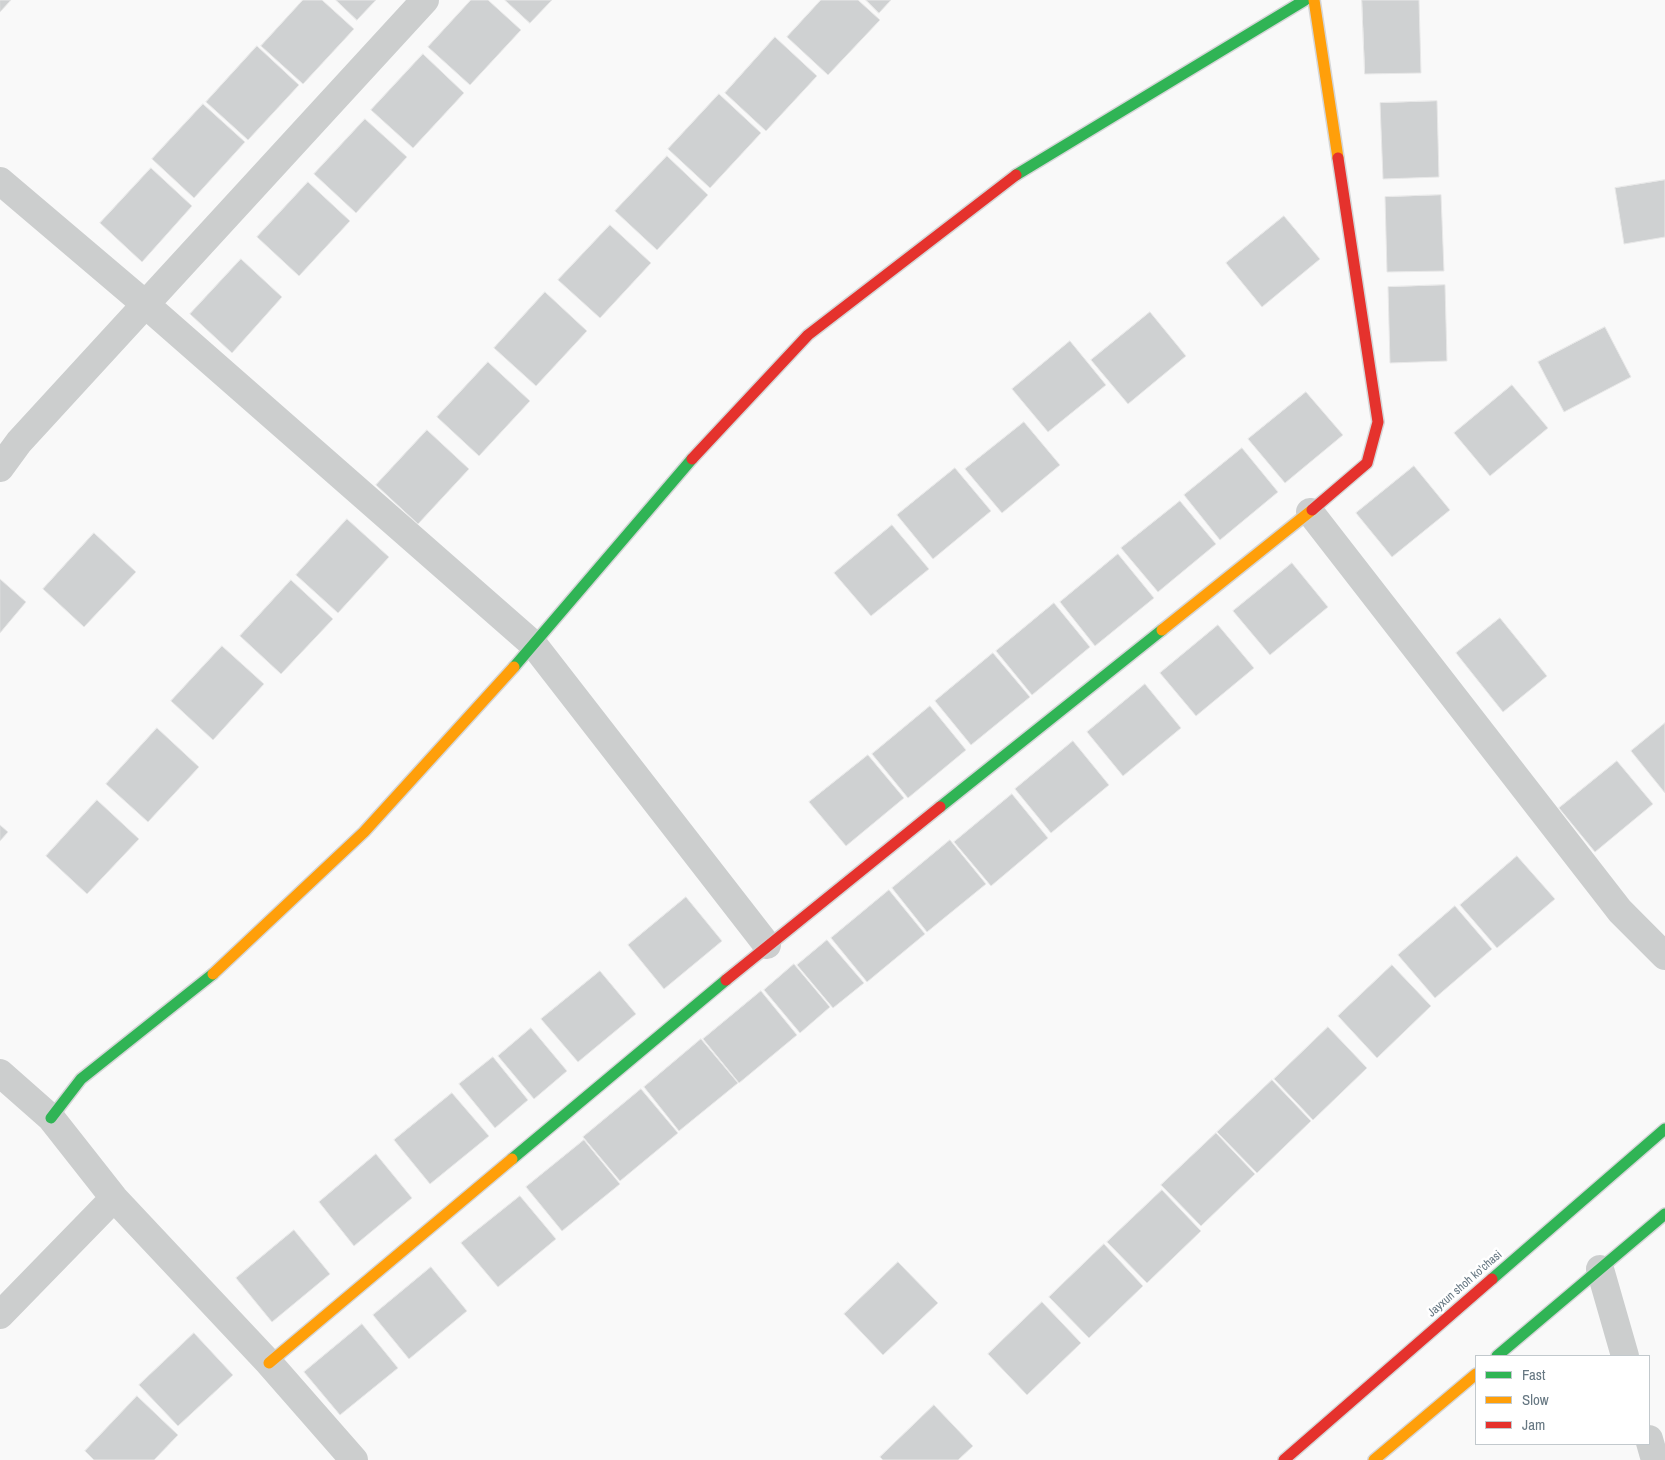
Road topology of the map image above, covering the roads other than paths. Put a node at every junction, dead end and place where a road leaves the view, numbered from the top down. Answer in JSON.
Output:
{"nodes":[{"id":1,"x":425,"y":0,"type":"edge"},
{"id":2,"x":1305,"y":0,"type":"edge"},
{"id":3,"x":1314,"y":0,"type":"edge"},
{"id":4,"x":0,"y":181,"type":"edge"},
{"id":5,"x":145,"y":304,"type":"junction"},
{"id":6,"x":0,"y":468,"type":"edge"},
{"id":7,"x":1310,"y":512,"type":"junction"},
{"id":8,"x":534,"y":645,"type":"junction"},
{"id":9,"x":767,"y":945,"type":"junction"},
{"id":10,"x":1665,"y":956,"type":"edge"},
{"id":11,"x":0,"y":1072,"type":"edge"},
{"id":12,"x":51,"y":1118,"type":"junction"},
{"id":13,"x":1665,"y":1129,"type":"edge"},
{"id":14,"x":114,"y":1198,"type":"junction"},
{"id":15,"x":1665,"y":1214,"type":"edge"},
{"id":16,"x":1600,"y":1269,"type":"junction"},
{"id":17,"x":0,"y":1315,"type":"edge"},
{"id":18,"x":1498,"y":1355,"type":"edge"},
{"id":19,"x":1625,"y":1355,"type":"edge"},
{"id":20,"x":269,"y":1363,"type":"junction"},
{"id":21,"x":1475,"y":1375,"type":"edge"},
{"id":22,"x":1650,"y":1442,"type":"edge"},
{"id":23,"x":354,"y":1460,"type":"edge"},
{"id":24,"x":1284,"y":1460,"type":"edge"},
{"id":25,"x":1374,"y":1460,"type":"edge"},
{"id":26,"x":1655,"y":1460,"type":"edge"}],
"edges":[{"from":1,"to":5,"type":"street"},
{"from":2,"to":8,"type":"main road"},
{"from":3,"to":7,"type":"main road"},
{"from":4,"to":5,"type":"street"},
{"from":5,"to":6,"type":"street"},
{"from":5,"to":8,"type":"street"},
{"from":7,"to":9,"type":"main road"},
{"from":7,"to":10,"type":"street"},
{"from":8,"to":9,"type":"street"},
{"from":8,"to":12,"type":"main road"},
{"from":9,"to":20,"type":"main road"},
{"from":11,"to":12,"type":"street"},
{"from":12,"to":14,"type":"street"},
{"from":13,"to":24,"type":"main road","name":"Jayxun shoh ko'chasi"},
{"from":14,"to":17,"type":"street"},
{"from":14,"to":20,"type":"street"},
{"from":15,"to":16,"type":"main road"},
{"from":16,"to":18,"type":"main road"},
{"from":16,"to":19,"type":"street"},
{"from":20,"to":23,"type":"street"},
{"from":21,"to":25,"type":"main road"},
{"from":22,"to":26,"type":"street"}]}
